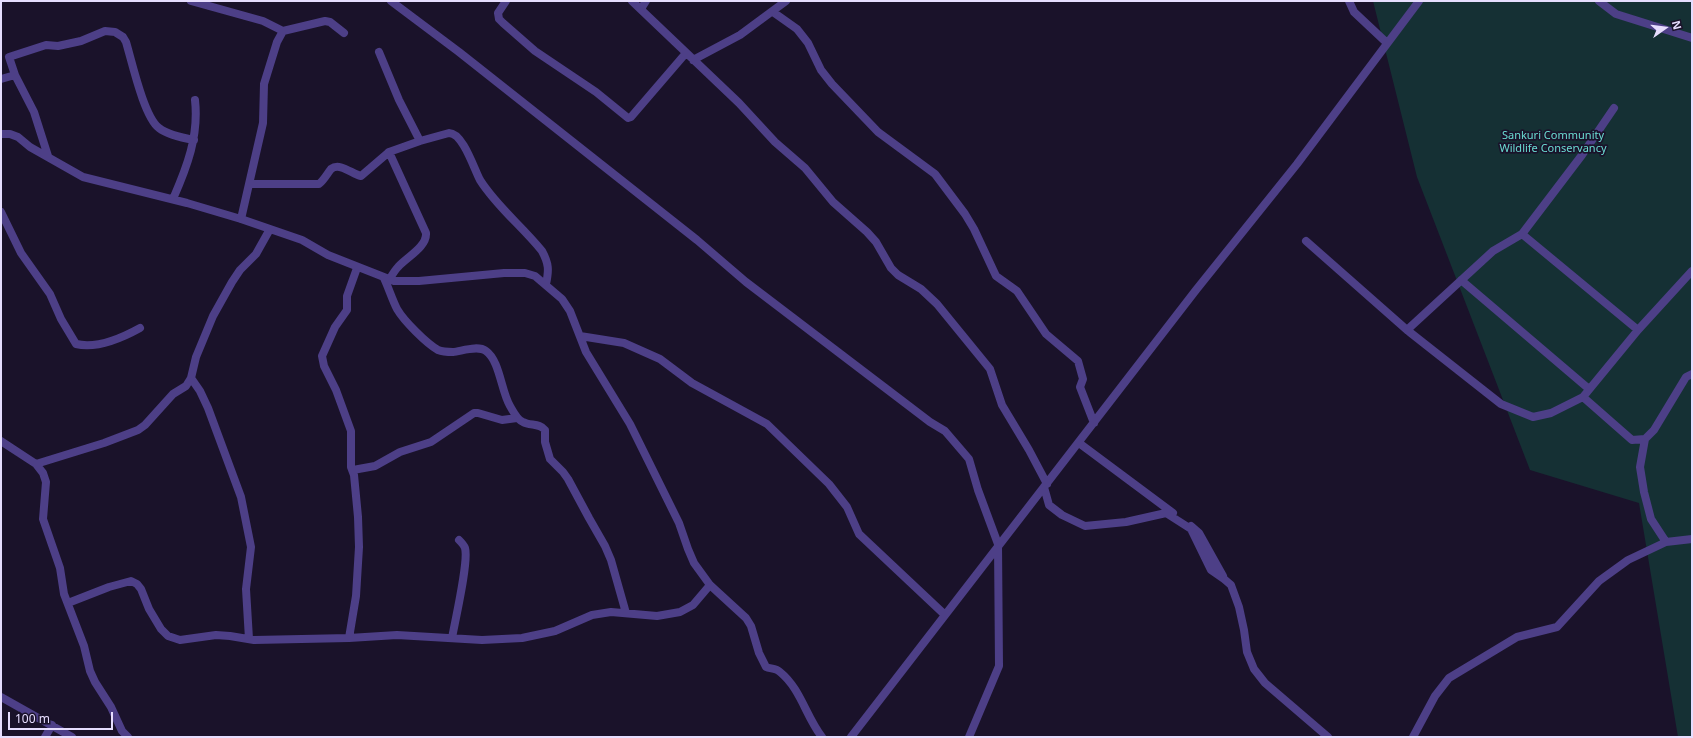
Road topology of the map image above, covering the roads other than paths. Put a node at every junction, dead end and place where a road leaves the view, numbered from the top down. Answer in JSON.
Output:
{"nodes":[{"id":1,"x":191,"y":1,"type":"edge"},
{"id":2,"x":391,"y":1,"type":"edge"},
{"id":3,"x":506,"y":1,"type":"edge"},
{"id":4,"x":632,"y":1,"type":"edge"},
{"id":5,"x":646,"y":1,"type":"edge"},
{"id":6,"x":1349,"y":1,"type":"edge"},
{"id":7,"x":1419,"y":1,"type":"edge"},
{"id":8,"x":1599,"y":1,"type":"edge"},
{"id":9,"x":781,"y":3,"type":"edge"},
{"id":10,"x":214,"y":4,"type":"edge"},
{"id":11,"x":641,"y":10,"type":"junction"},
{"id":12,"x":773,"y":12,"type":"junction"},
{"id":13,"x":283,"y":31,"type":"junction"},
{"id":14,"x":344,"y":33,"type":"dead end"},
{"id":15,"x":1692,"y":38,"type":"edge"},
{"id":16,"x":1387,"y":43,"type":"junction"},
{"id":17,"x":379,"y":52,"type":"dead end"},
{"id":18,"x":686,"y":53,"type":"junction"},
{"id":19,"x":693,"y":60,"type":"junction"},
{"id":20,"x":14,"y":75,"type":"junction"},
{"id":21,"x":1,"y":79,"type":"edge"},
{"id":22,"x":195,"y":100,"type":"dead end"},
{"id":23,"x":1614,"y":108,"type":"dead end"},
{"id":24,"x":1,"y":134,"type":"edge"},
{"id":25,"x":194,"y":140,"type":"junction"},
{"id":26,"x":420,"y":141,"type":"junction"},
{"id":27,"x":389,"y":152,"type":"junction"},
{"id":28,"x":48,"y":156,"type":"junction"},
{"id":29,"x":250,"y":184,"type":"junction"},
{"id":30,"x":173,"y":199,"type":"junction"},
{"id":31,"x":1,"y":212,"type":"edge"},
{"id":32,"x":241,"y":219,"type":"junction"},
{"id":33,"x":270,"y":229,"type":"junction"},
{"id":34,"x":1522,"y":234,"type":"junction"},
{"id":35,"x":1306,"y":240,"type":"dead end"},
{"id":36,"x":357,"y":268,"type":"junction"},
{"id":37,"x":1692,"y":271,"type":"edge"},
{"id":38,"x":387,"y":279,"type":"junction"},
{"id":39,"x":1461,"y":280,"type":"junction"},
{"id":40,"x":546,"y":284,"type":"junction"},
{"id":41,"x":140,"y":328,"type":"dead end"},
{"id":42,"x":1407,"y":330,"type":"junction"},
{"id":43,"x":1638,"y":330,"type":"junction"},
{"id":44,"x":580,"y":336,"type":"junction"},
{"id":45,"x":1692,"y":374,"type":"edge"},
{"id":46,"x":191,"y":378,"type":"junction"},
{"id":47,"x":1590,"y":389,"type":"junction"},
{"id":48,"x":1583,"y":397,"type":"junction"},
{"id":49,"x":517,"y":418,"type":"junction"},
{"id":50,"x":1094,"y":423,"type":"junction"},
{"id":51,"x":1645,"y":439,"type":"junction"},
{"id":52,"x":1,"y":441,"type":"edge"},
{"id":53,"x":1078,"y":443,"type":"junction"},
{"id":54,"x":36,"y":464,"type":"junction"},
{"id":55,"x":353,"y":470,"type":"junction"},
{"id":56,"x":1046,"y":485,"type":"junction"},
{"id":57,"x":1692,"y":539,"type":"edge"},
{"id":58,"x":459,"y":540,"type":"dead end"},
{"id":59,"x":1666,"y":542,"type":"junction"},
{"id":60,"x":998,"y":544,"type":"junction"},
{"id":61,"x":1224,"y":579,"type":"junction"},
{"id":62,"x":710,"y":584,"type":"junction"},
{"id":63,"x":68,"y":603,"type":"junction"},
{"id":64,"x":626,"y":613,"type":"junction"},
{"id":65,"x":944,"y":614,"type":"junction"},
{"id":66,"x":349,"y":638,"type":"junction"},
{"id":67,"x":452,"y":638,"type":"junction"},
{"id":68,"x":249,"y":640,"type":"junction"},
{"id":69,"x":1,"y":697,"type":"edge"},
{"id":70,"x":52,"y":725,"type":"junction"},
{"id":71,"x":124,"y":735,"type":"edge"},
{"id":72,"x":45,"y":737,"type":"edge"},
{"id":73,"x":72,"y":737,"type":"edge"},
{"id":74,"x":822,"y":737,"type":"edge"},
{"id":75,"x":851,"y":737,"type":"edge"},
{"id":76,"x":969,"y":737,"type":"edge"},
{"id":77,"x":1328,"y":737,"type":"edge"},
{"id":78,"x":1413,"y":737,"type":"edge"}],
"edges":[{"from":1,"to":10,"type":"street"},
{"from":2,"to":60,"type":"street"},
{"from":3,"to":18,"type":"street"},
{"from":4,"to":11,"type":"street"},
{"from":5,"to":11,"type":"street"},
{"from":6,"to":16,"type":"street"},
{"from":7,"to":16,"type":"street"},
{"from":8,"to":15,"type":"street"},
{"from":9,"to":12,"type":"street"},
{"from":10,"to":13,"type":"street"},
{"from":11,"to":18,"type":"street"},
{"from":12,"to":19,"type":"street"},
{"from":12,"to":50,"type":"street"},
{"from":13,"to":14,"type":"street"},
{"from":13,"to":29,"type":"street"},
{"from":16,"to":50,"type":"street"},
{"from":17,"to":26,"type":"street"},
{"from":18,"to":19,"type":"street"},
{"from":19,"to":56,"type":"street"},
{"from":20,"to":21,"type":"street"},
{"from":20,"to":25,"type":"street"},
{"from":20,"to":28,"type":"street"},
{"from":22,"to":25,"type":"street"},
{"from":23,"to":34,"type":"street"},
{"from":24,"to":28,"type":"street"},
{"from":25,"to":30,"type":"street"},
{"from":26,"to":27,"type":"street"},
{"from":26,"to":40,"type":"street"},
{"from":27,"to":29,"type":"street"},
{"from":27,"to":38,"type":"street"},
{"from":28,"to":30,"type":"street"},
{"from":29,"to":32,"type":"street"},
{"from":30,"to":32,"type":"street"},
{"from":31,"to":41,"type":"street"},
{"from":32,"to":33,"type":"street"},
{"from":33,"to":36,"type":"street"},
{"from":33,"to":46,"type":"street"},
{"from":34,"to":39,"type":"street"},
{"from":34,"to":43,"type":"street"},
{"from":35,"to":42,"type":"street"},
{"from":36,"to":38,"type":"street"},
{"from":36,"to":55,"type":"street"},
{"from":37,"to":43,"type":"street"},
{"from":38,"to":40,"type":"street"},
{"from":38,"to":49,"type":"street"},
{"from":39,"to":42,"type":"street"},
{"from":39,"to":47,"type":"street"},
{"from":40,"to":44,"type":"street"},
{"from":42,"to":48,"type":"street"},
{"from":43,"to":47,"type":"street"},
{"from":44,"to":62,"type":"street"},
{"from":44,"to":65,"type":"street"},
{"from":45,"to":51,"type":"street"},
{"from":46,"to":54,"type":"street"},
{"from":46,"to":68,"type":"street"},
{"from":47,"to":48,"type":"street"},
{"from":48,"to":51,"type":"street"},
{"from":49,"to":55,"type":"street"},
{"from":49,"to":64,"type":"street"},
{"from":50,"to":53,"type":"street"},
{"from":51,"to":59,"type":"street"},
{"from":52,"to":54,"type":"street"},
{"from":53,"to":56,"type":"street"},
{"from":53,"to":61,"type":"street"},
{"from":54,"to":63,"type":"street"},
{"from":55,"to":66,"type":"street"},
{"from":56,"to":60,"type":"street"},
{"from":56,"to":61,"type":"street"},
{"from":57,"to":59,"type":"street"},
{"from":58,"to":67,"type":"street"},
{"from":59,"to":78,"type":"street"},
{"from":60,"to":65,"type":"street"},
{"from":60,"to":76,"type":"street"},
{"from":61,"to":77,"type":"street"},
{"from":62,"to":64,"type":"street"},
{"from":62,"to":74,"type":"street"},
{"from":63,"to":68,"type":"street"},
{"from":63,"to":71,"type":"street"},
{"from":64,"to":67,"type":"street"},
{"from":65,"to":75,"type":"street"},
{"from":66,"to":67,"type":"street"},
{"from":66,"to":68,"type":"street"},
{"from":69,"to":70,"type":"street"},
{"from":70,"to":72,"type":"street"},
{"from":70,"to":73,"type":"street"}]}
